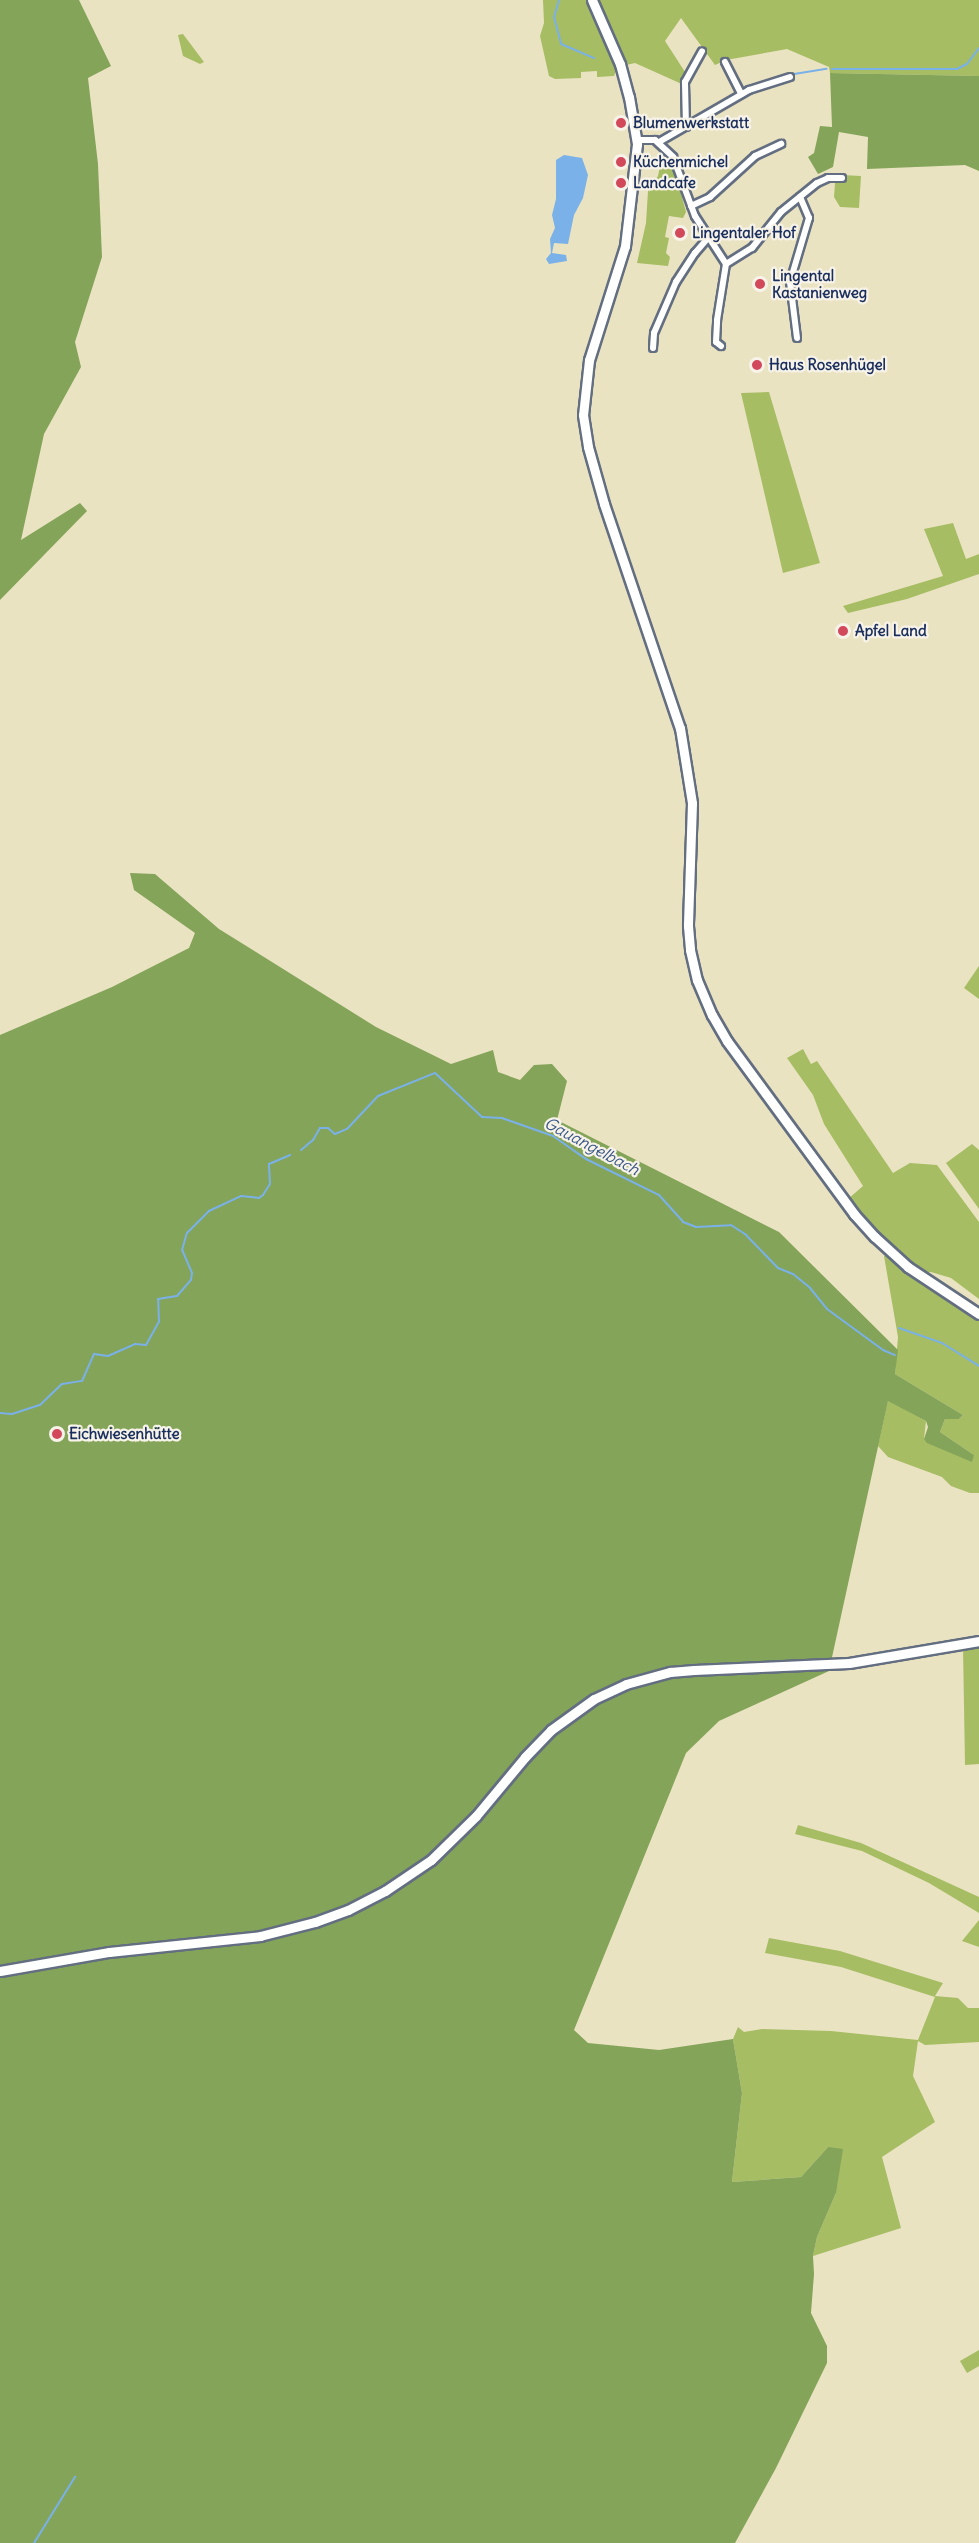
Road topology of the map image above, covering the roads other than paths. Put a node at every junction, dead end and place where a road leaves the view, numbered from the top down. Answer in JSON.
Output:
{"nodes":[{"id":1,"x":592,"y":0,"type":"edge"},
{"id":2,"x":702,"y":51,"type":"dead end"},
{"id":3,"x":725,"y":62,"type":"dead end"},
{"id":4,"x":790,"y":77,"type":"dead end"},
{"id":5,"x":741,"y":94,"type":"junction"},
{"id":6,"x":686,"y":127,"type":"junction"},
{"id":7,"x":637,"y":140,"type":"junction"},
{"id":8,"x":659,"y":142,"type":"junction"},
{"id":9,"x":781,"y":144,"type":"dead end"},
{"id":10,"x":842,"y":178,"type":"dead end"},
{"id":11,"x":800,"y":197,"type":"junction"},
{"id":12,"x":691,"y":206,"type":"junction"},
{"id":13,"x":708,"y":238,"type":"junction"},
{"id":14,"x":726,"y":264,"type":"junction"},
{"id":15,"x":797,"y":338,"type":"dead end"},
{"id":16,"x":721,"y":346,"type":"dead end"},
{"id":17,"x":653,"y":348,"type":"dead end"},
{"id":18,"x":979,"y":1314,"type":"edge"},
{"id":19,"x":979,"y":1641,"type":"edge"},
{"id":20,"x":0,"y":1971,"type":"edge"}],
"edges":[{"from":1,"to":7,"type":"main road"},
{"from":2,"to":6,"type":"street"},
{"from":3,"to":5,"type":"street"},
{"from":4,"to":5,"type":"street"},
{"from":5,"to":6,"type":"street"},
{"from":6,"to":8,"type":"street"},
{"from":7,"to":8,"type":"street"},
{"from":7,"to":18,"type":"main road"},
{"from":8,"to":12,"type":"street"},
{"from":9,"to":12,"type":"street"},
{"from":10,"to":11,"type":"street"},
{"from":11,"to":14,"type":"street"},
{"from":11,"to":15,"type":"street"},
{"from":12,"to":13,"type":"street"},
{"from":13,"to":14,"type":"street"},
{"from":13,"to":17,"type":"street"},
{"from":14,"to":16,"type":"street"},
{"from":19,"to":20,"type":"main road"}]}
